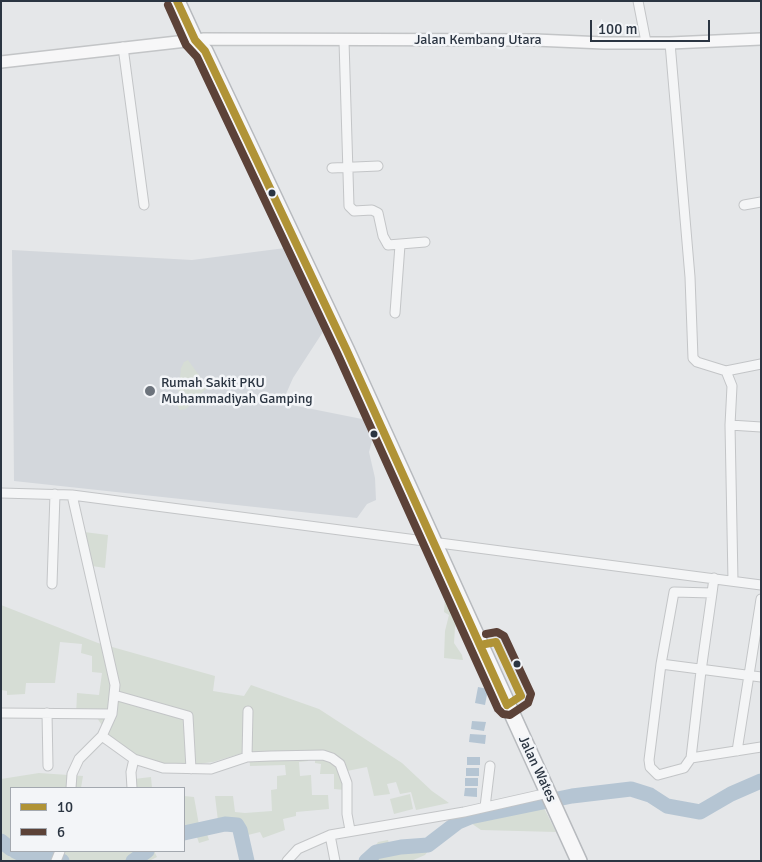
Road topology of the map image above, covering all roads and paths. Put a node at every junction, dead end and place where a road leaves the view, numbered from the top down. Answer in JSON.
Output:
{"nodes":[{"id":1,"x":176,"y":1,"type":"edge"},
{"id":2,"x":186,"y":1,"type":"edge"},
{"id":3,"x":638,"y":1,"type":"edge"},
{"id":4,"x":761,"y":39,"type":"edge"},
{"id":5,"x":344,"y":41,"type":"junction"},
{"id":6,"x":646,"y":42,"type":"junction"},
{"id":7,"x":670,"y":43,"type":"junction"},
{"id":8,"x":201,"y":44,"type":"junction"},
{"id":9,"x":124,"y":47,"type":"junction"},
{"id":10,"x":1,"y":62,"type":"edge"},
{"id":11,"x":378,"y":166,"type":"dead end"},
{"id":12,"x":332,"y":168,"type":"dead end"},
{"id":13,"x":346,"y":168,"type":"junction"},
{"id":14,"x":761,"y":202,"type":"edge"},
{"id":15,"x":144,"y":205,"type":"dead end"},
{"id":16,"x":744,"y":205,"type":"dead end"},
{"id":17,"x":425,"y":242,"type":"dead end"},
{"id":18,"x":400,"y":245,"type":"junction"},
{"id":19,"x":395,"y":313,"type":"dead end"},
{"id":20,"x":761,"y":364,"type":"edge"},
{"id":21,"x":726,"y":371,"type":"junction"},
{"id":22,"x":730,"y":425,"type":"junction"},
{"id":23,"x":761,"y":426,"type":"edge"},
{"id":24,"x":1,"y":493,"type":"edge"},
{"id":25,"x":55,"y":494,"type":"junction"},
{"id":26,"x":72,"y":495,"type":"junction"},
{"id":27,"x":432,"y":541,"type":"junction"},
{"id":28,"x":714,"y":578,"type":"junction"},
{"id":29,"x":733,"y":581,"type":"junction"},
{"id":30,"x":52,"y":584,"type":"dead end"},
{"id":31,"x":761,"y":585,"type":"edge"},
{"id":32,"x":712,"y":594,"type":"junction"},
{"id":33,"x":761,"y":599,"type":"edge"},
{"id":34,"x":661,"y":664,"type":"junction"},
{"id":35,"x":701,"y":671,"type":"junction"},
{"id":36,"x":748,"y":676,"type":"junction"},
{"id":37,"x":761,"y":677,"type":"edge"},
{"id":38,"x":114,"y":695,"type":"junction"},
{"id":39,"x":248,"y":711,"type":"dead end"},
{"id":40,"x":1,"y":713,"type":"edge"},
{"id":41,"x":48,"y":713,"type":"junction"},
{"id":42,"x":112,"y":714,"type":"junction"},
{"id":43,"x":102,"y":736,"type":"junction"},
{"id":44,"x":761,"y":747,"type":"edge"},
{"id":45,"x":737,"y":751,"type":"junction"},
{"id":46,"x":247,"y":757,"type":"junction"},
{"id":47,"x":691,"y":758,"type":"junction"},
{"id":48,"x":134,"y":759,"type":"junction"},
{"id":49,"x":48,"y":766,"type":"dead end"},
{"id":50,"x":490,"y":766,"type":"dead end"},
{"id":51,"x":191,"y":769,"type":"junction"},
{"id":52,"x":71,"y":787,"type":"edge"},
{"id":53,"x":132,"y":787,"type":"edge"},
{"id":54,"x":549,"y":796,"type":"junction"},
{"id":55,"x":486,"y":807,"type":"junction"},
{"id":56,"x":350,"y":830,"type":"junction"},
{"id":57,"x":330,"y":835,"type":"junction"},
{"id":58,"x":287,"y":861,"type":"edge"},
{"id":59,"x":335,"y":861,"type":"edge"},
{"id":60,"x":579,"y":861,"type":"edge"}],
"edges":[{"from":1,"to":8,"type":"highway","name":"Jalan Wates"},
{"from":2,"to":8,"type":"highway","name":"Jalan Wates"},
{"from":3,"to":6,"type":"street"},
{"from":4,"to":7,"type":"street","name":"Jalan Kembang Utara"},
{"from":5,"to":6,"type":"street","name":"Jalan Kembang Utara"},
{"from":5,"to":8,"type":"street","name":"Jalan Kembang Utara"},
{"from":5,"to":13,"type":"street"},
{"from":6,"to":7,"type":"street","name":"Jalan Kembang Utara"},
{"from":7,"to":21,"type":"street"},
{"from":8,"to":9,"type":"street","name":"Jalan Kembang Utara"},
{"from":8,"to":27,"type":"highway","name":"Jalan Wates"},
{"from":9,"to":10,"type":"street","name":"Jalan Kembang Utara"},
{"from":9,"to":15,"type":"street"},
{"from":11,"to":13,"type":"street"},
{"from":12,"to":13,"type":"street"},
{"from":13,"to":18,"type":"street"},
{"from":14,"to":16,"type":"street"},
{"from":17,"to":18,"type":"street"},
{"from":18,"to":19,"type":"street"},
{"from":20,"to":21,"type":"street"},
{"from":21,"to":22,"type":"street"},
{"from":22,"to":23,"type":"street"},
{"from":22,"to":29,"type":"street"},
{"from":24,"to":25,"type":"street"},
{"from":25,"to":26,"type":"street"},
{"from":25,"to":30,"type":"street"},
{"from":26,"to":27,"type":"street"},
{"from":26,"to":38,"type":"street"},
{"from":27,"to":28,"type":"street"},
{"from":27,"to":54,"type":"highway","name":"Jalan Wates"},
{"from":28,"to":29,"type":"street"},
{"from":28,"to":32,"type":"street"},
{"from":29,"to":31,"type":"street"},
{"from":32,"to":34,"type":"street"},
{"from":32,"to":35,"type":"street"},
{"from":33,"to":36,"type":"street"},
{"from":34,"to":35,"type":"street"},
{"from":34,"to":47,"type":"street"},
{"from":35,"to":36,"type":"street"},
{"from":35,"to":47,"type":"street"},
{"from":36,"to":37,"type":"street"},
{"from":36,"to":45,"type":"street"},
{"from":38,"to":42,"type":"street"},
{"from":38,"to":51,"type":"street"},
{"from":39,"to":46,"type":"street"},
{"from":40,"to":41,"type":"street"},
{"from":41,"to":42,"type":"street"},
{"from":41,"to":49,"type":"street"},
{"from":42,"to":43,"type":"street"},
{"from":43,"to":48,"type":"street"},
{"from":43,"to":52,"type":"street"},
{"from":44,"to":45,"type":"street"},
{"from":45,"to":47,"type":"street"},
{"from":46,"to":51,"type":"street"},
{"from":46,"to":56,"type":"street"},
{"from":48,"to":51,"type":"street"},
{"from":48,"to":53,"type":"street"},
{"from":50,"to":55,"type":"street"},
{"from":54,"to":55,"type":"street"},
{"from":54,"to":60,"type":"highway","name":"Jalan Wates"},
{"from":55,"to":56,"type":"street"},
{"from":56,"to":57,"type":"street"},
{"from":57,"to":58,"type":"street"},
{"from":57,"to":59,"type":"street"}]}
